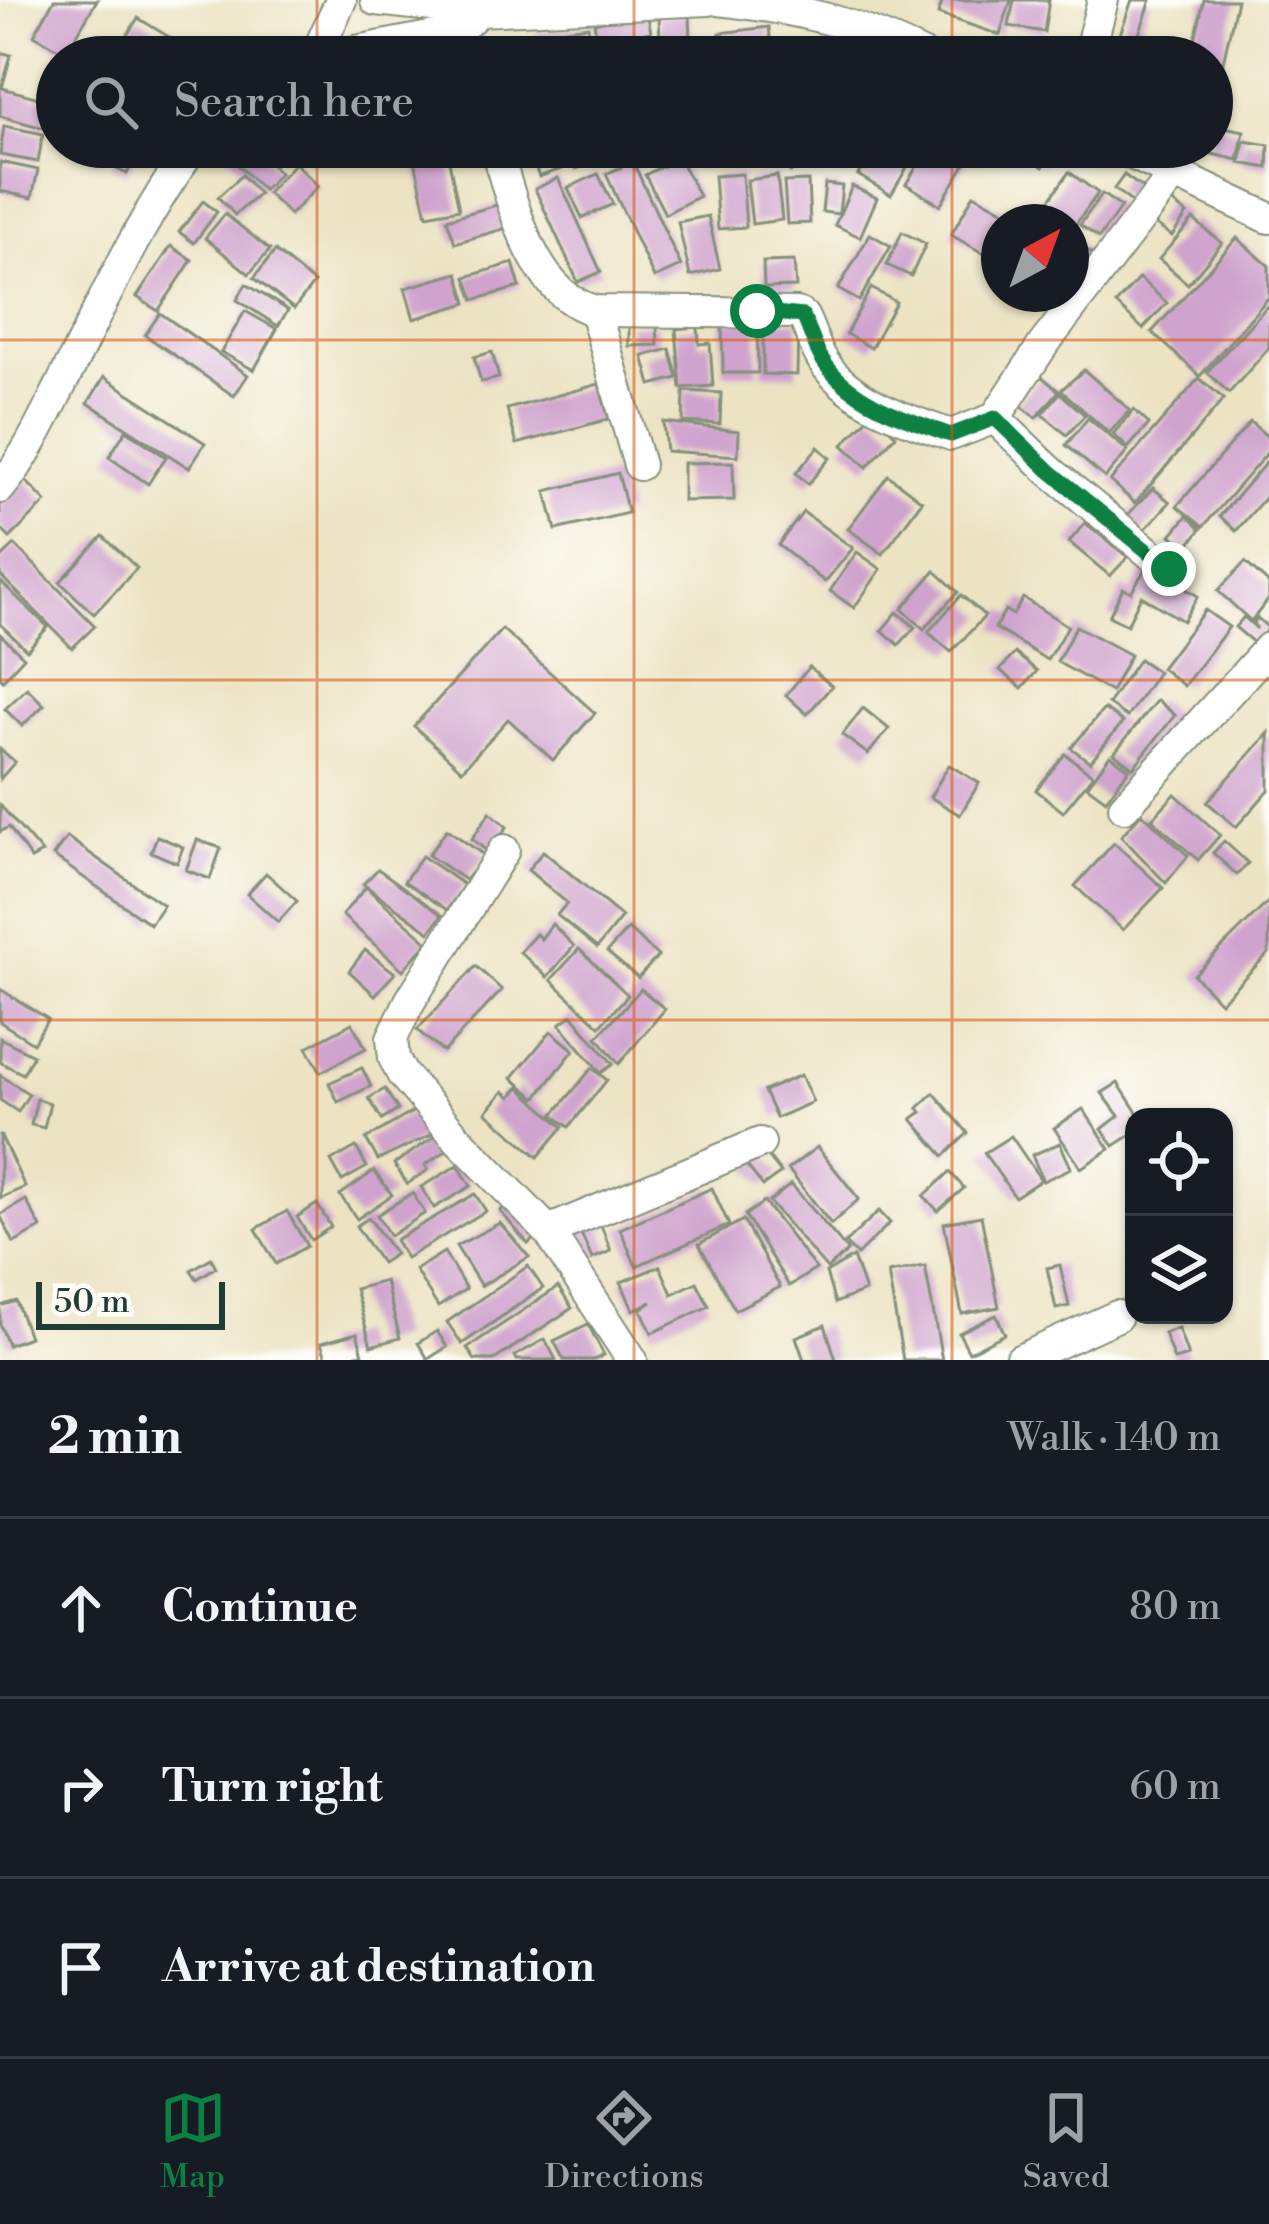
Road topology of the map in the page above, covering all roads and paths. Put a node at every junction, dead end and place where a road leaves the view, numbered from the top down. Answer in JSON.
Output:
{"nodes":[{"id":1,"x":341,"y":0,"type":"edge"},
{"id":2,"x":376,"y":0,"type":"edge"},
{"id":3,"x":710,"y":0,"type":"edge"},
{"id":4,"x":719,"y":0,"type":"edge"},
{"id":5,"x":1103,"y":0,"type":"edge"},
{"id":6,"x":607,"y":3,"type":"edge"},
{"id":7,"x":867,"y":13,"type":"edge"},
{"id":8,"x":467,"y":34,"type":"edge"},
{"id":9,"x":325,"y":36,"type":"edge"},
{"id":10,"x":898,"y":36,"type":"edge"},
{"id":11,"x":1094,"y":36,"type":"edge"},
{"id":12,"x":180,"y":168,"type":"edge"},
{"id":13,"x":502,"y":168,"type":"edge"},
{"id":14,"x":1164,"y":168,"type":"edge"},
{"id":15,"x":1175,"y":173,"type":"junction"},
{"id":16,"x":1269,"y":218,"type":"edge"},
{"id":17,"x":595,"y":311,"type":"junction"},
{"id":18,"x":995,"y":418,"type":"junction"},
{"id":19,"x":639,"y":465,"type":"dead end"},
{"id":20,"x":0,"y":488,"type":"edge"},
{"id":21,"x":1169,"y":569,"type":"dead end"},
{"id":22,"x":1266,"y":659,"type":"edge"},
{"id":23,"x":1124,"y":807,"type":"dead end"},
{"id":24,"x":504,"y":850,"type":"dead end"},
{"id":25,"x":760,"y":1143,"type":"dead end"},
{"id":26,"x":548,"y":1231,"type":"junction"},
{"id":27,"x":1117,"y":1316,"type":"dead end"},
{"id":28,"x":632,"y":1360,"type":"edge"},
{"id":29,"x":1020,"y":1360,"type":"edge"}],
"edges":[{"from":1,"to":9,"type":"street"},
{"from":2,"to":8,"type":"street"},
{"from":3,"to":6,"type":"street"},
{"from":4,"to":7,"type":"street"},
{"from":5,"to":11,"type":"street"},
{"from":6,"to":8,"type":"street"},
{"from":7,"to":10,"type":"street"},
{"from":12,"to":20,"type":"street"},
{"from":13,"to":17,"type":"street"},
{"from":14,"to":15,"type":"street"},
{"from":15,"to":16,"type":"street"},
{"from":15,"to":18,"type":"street"},
{"from":17,"to":18,"type":"street"},
{"from":17,"to":19,"type":"street"},
{"from":18,"to":21,"type":"street"},
{"from":22,"to":23,"type":"street"},
{"from":24,"to":26,"type":"street"},
{"from":25,"to":26,"type":"street"},
{"from":26,"to":28,"type":"street"},
{"from":27,"to":29,"type":"street"}]}
